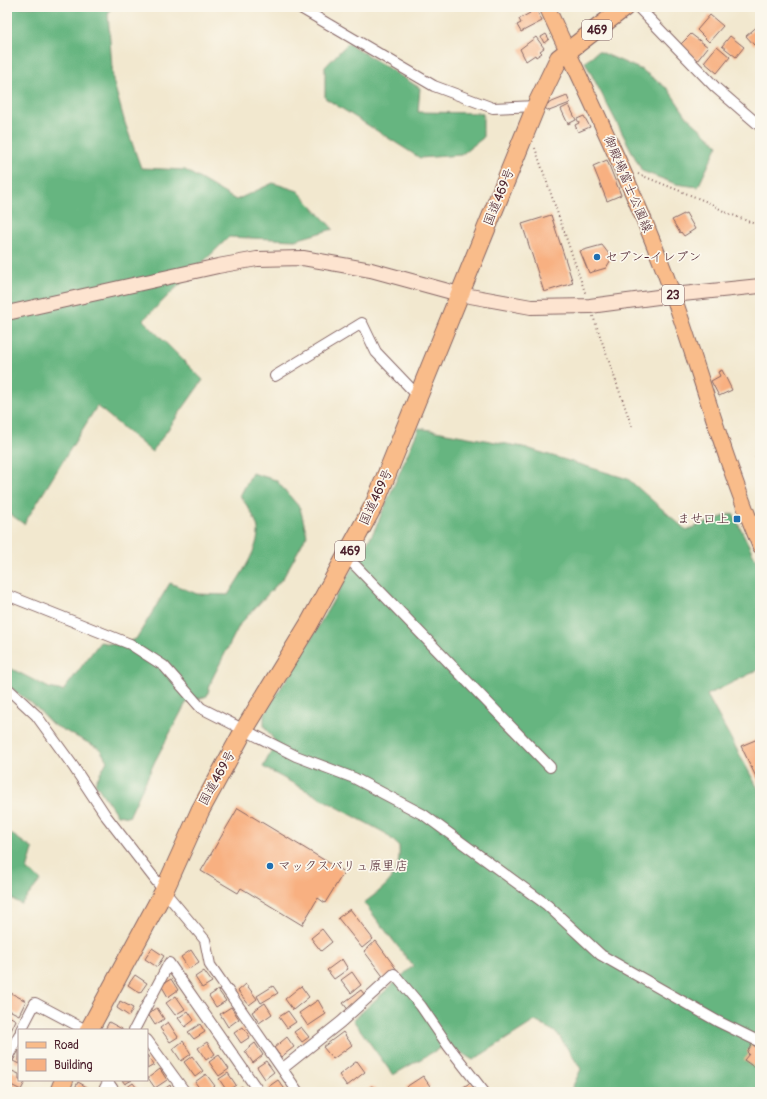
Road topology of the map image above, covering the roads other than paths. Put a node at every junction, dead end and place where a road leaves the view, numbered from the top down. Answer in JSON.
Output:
{"nodes":[{"id":1,"x":299,"y":7,"type":"edge"},
{"id":2,"x":547,"y":7,"type":"edge"},
{"id":3,"x":625,"y":7,"type":"edge"},
{"id":4,"x":638,"y":7,"type":"edge"},
{"id":5,"x":567,"y":51,"type":"junction"},
{"id":6,"x":536,"y":106,"type":"junction"},
{"id":7,"x":760,"y":126,"type":"edge"},
{"id":8,"x":760,"y":286,"type":"edge"},
{"id":9,"x":459,"y":294,"type":"junction"},
{"id":10,"x":673,"y":295,"type":"junction"},
{"id":11,"x":7,"y":314,"type":"edge"},
{"id":12,"x":275,"y":376,"type":"dead end"},
{"id":13,"x":419,"y":397,"type":"junction"},
{"id":14,"x":760,"y":546,"type":"edge"},
{"id":15,"x":347,"y":557,"type":"junction"},
{"id":16,"x":7,"y":595,"type":"edge"},
{"id":17,"x":7,"y":688,"type":"edge"},
{"id":18,"x":244,"y":730,"type":"junction"},
{"id":19,"x":550,"y":767,"type":"dead end"},
{"id":20,"x":164,"y":891,"type":"junction"},
{"id":21,"x":137,"y":1028,"type":"edge"},
{"id":22,"x":22,"y":1029,"type":"edge"},
{"id":23,"x":85,"y":1029,"type":"edge"},
{"id":24,"x":88,"y":1029,"type":"edge"},
{"id":25,"x":18,"y":1037,"type":"edge"},
{"id":26,"x":148,"y":1041,"type":"edge"},
{"id":27,"x":760,"y":1042,"type":"edge"},
{"id":28,"x":7,"y":1058,"type":"edge"},
{"id":29,"x":282,"y":1069,"type":"junction"},
{"id":30,"x":64,"y":1081,"type":"edge"},
{"id":31,"x":109,"y":1081,"type":"edge"},
{"id":32,"x":58,"y":1092,"type":"edge"},
{"id":33,"x":103,"y":1092,"type":"edge"},
{"id":34,"x":115,"y":1092,"type":"edge"},
{"id":35,"x":185,"y":1092,"type":"edge"},
{"id":36,"x":258,"y":1092,"type":"edge"},
{"id":37,"x":298,"y":1092,"type":"edge"},
{"id":38,"x":484,"y":1092,"type":"edge"}],
"edges":[{"from":1,"to":6,"type":"street"},
{"from":2,"to":5,"type":"main road","name":"御殿場富士公園線","number":"23"},
{"from":3,"to":5,"type":"highway","name":"国道469号","number":"469"},
{"from":4,"to":7,"type":"street"},
{"from":5,"to":6,"type":"highway","name":"国道469号","number":"469"},
{"from":5,"to":10,"type":"main road","name":"御殿場富士公園線","number":"23"},
{"from":6,"to":9,"type":"highway","name":"国道469号","number":"469"},
{"from":8,"to":10,"type":"street"},
{"from":9,"to":10,"type":"street"},
{"from":9,"to":11,"type":"street"},
{"from":9,"to":13,"type":"highway","name":"国道469号","number":"469"},
{"from":10,"to":14,"type":"main road","name":"御殿場富士公園線","number":"23"},
{"from":12,"to":13,"type":"street"},
{"from":13,"to":15,"type":"highway","name":"国道469号","number":"469"},
{"from":15,"to":18,"type":"highway","name":"国道469号","number":"469"},
{"from":15,"to":19,"type":"street"},
{"from":16,"to":18,"type":"street"},
{"from":17,"to":20,"type":"street"},
{"from":18,"to":20,"type":"highway","name":"国道469号","number":"469"},
{"from":18,"to":27,"type":"street"},
{"from":20,"to":24,"type":"highway","name":"国道469号","number":"469"},
{"from":20,"to":29,"type":"street"},
{"from":21,"to":36,"type":"street"},
{"from":22,"to":23,"type":"street"},
{"from":25,"to":28,"type":"street"},
{"from":26,"to":35,"type":"street"},
{"from":29,"to":37,"type":"street"},
{"from":29,"to":38,"type":"street"},
{"from":30,"to":32,"type":"highway"},
{"from":31,"to":33,"type":"street"},
{"from":31,"to":34,"type":"street"}]}
